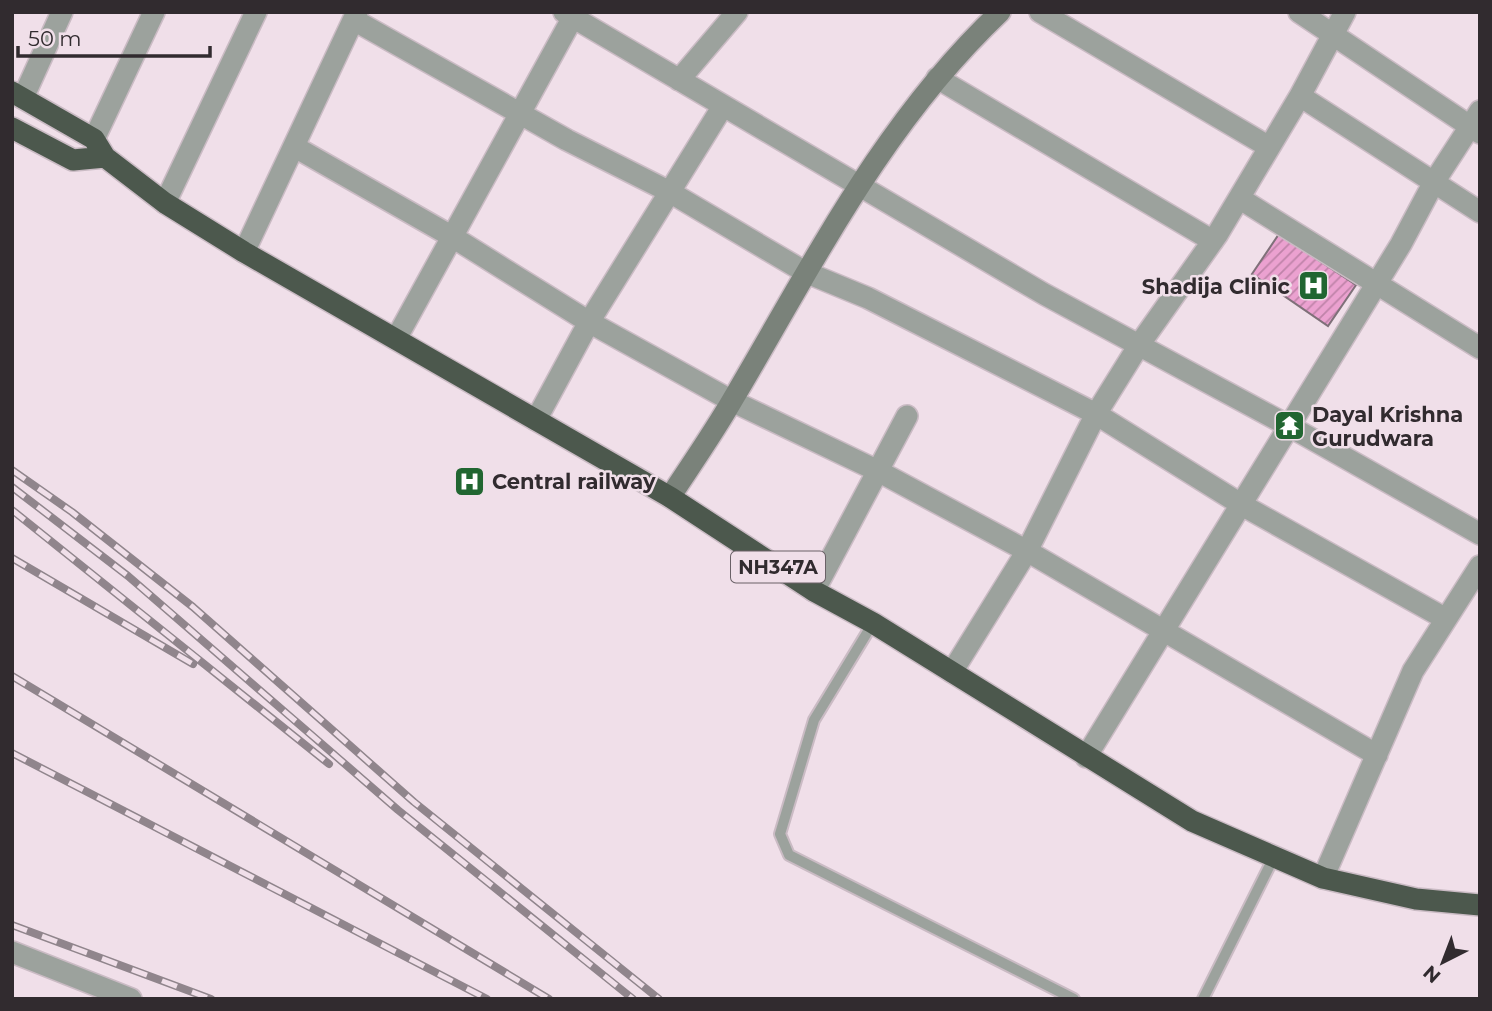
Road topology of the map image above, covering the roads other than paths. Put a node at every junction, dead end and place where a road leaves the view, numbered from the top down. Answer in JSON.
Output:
{"nodes":[{"id":1,"x":62,"y":12,"type":"edge"},
{"id":2,"x":154,"y":12,"type":"edge"},
{"id":3,"x":256,"y":12,"type":"edge"},
{"id":4,"x":737,"y":12,"type":"edge"},
{"id":5,"x":1000,"y":12,"type":"edge"},
{"id":6,"x":1040,"y":12,"type":"edge"},
{"id":7,"x":1299,"y":12,"type":"edge"},
{"id":8,"x":1345,"y":12,"type":"edge"},
{"id":9,"x":569,"y":15,"type":"edge"},
{"id":10,"x":355,"y":16,"type":"edge"},
{"id":11,"x":1334,"y":34,"type":"junction"},
{"id":12,"x":937,"y":78,"type":"junction"},
{"id":13,"x":679,"y":80,"type":"junction"},
{"id":14,"x":18,"y":95,"type":"edge"},
{"id":15,"x":1300,"y":96,"type":"junction"},
{"id":16,"x":723,"y":106,"type":"junction"},
{"id":17,"x":522,"y":115,"type":"junction"},
{"id":18,"x":1476,"y":124,"type":"edge"},
{"id":19,"x":12,"y":128,"type":"edge"},
{"id":20,"x":295,"y":147,"type":"junction"},
{"id":21,"x":1269,"y":147,"type":"junction"},
{"id":22,"x":99,"y":148,"type":"junction"},
{"id":23,"x":1434,"y":182,"type":"junction"},
{"id":24,"x":859,"y":185,"type":"junction"},
{"id":25,"x":668,"y":191,"type":"junction"},
{"id":26,"x":1239,"y":198,"type":"junction"},
{"id":27,"x":165,"y":203,"type":"junction"},
{"id":28,"x":1480,"y":212,"type":"edge"},
{"id":29,"x":451,"y":236,"type":"junction"},
{"id":30,"x":1213,"y":241,"type":"junction"},
{"id":31,"x":244,"y":252,"type":"junction"},
{"id":32,"x":806,"y":272,"type":"junction"},
{"id":33,"x":1376,"y":285,"type":"junction"},
{"id":34,"x":589,"y":322,"type":"junction"},
{"id":35,"x":396,"y":339,"type":"junction"},
{"id":36,"x":1139,"y":345,"type":"junction"},
{"id":37,"x":1480,"y":348,"type":"edge"},
{"id":38,"x":732,"y":401,"type":"junction"},
{"id":39,"x":1096,"y":414,"type":"junction"},
{"id":40,"x":907,"y":416,"type":"dead end"},
{"id":41,"x":536,"y":420,"type":"junction"},
{"id":42,"x":1289,"y":426,"type":"junction"},
{"id":43,"x":878,"y":471,"type":"junction"},
{"id":44,"x":670,"y":497,"type":"junction"},
{"id":45,"x":1242,"y":505,"type":"junction"},
{"id":46,"x":1480,"y":534,"type":"edge"},
{"id":47,"x":1027,"y":551,"type":"junction"},
{"id":48,"x":1480,"y":566,"type":"edge"},
{"id":49,"x":814,"y":590,"type":"junction"},
{"id":50,"x":1446,"y":619,"type":"junction"},
{"id":51,"x":873,"y":623,"type":"junction"},
{"id":52,"x":1166,"y":632,"type":"junction"},
{"id":53,"x":952,"y":672,"type":"junction"},
{"id":54,"x":1377,"y":755,"type":"junction"},
{"id":55,"x":1086,"y":757,"type":"junction"},
{"id":56,"x":1274,"y":857,"type":"junction"},
{"id":57,"x":1323,"y":878,"type":"junction"},
{"id":58,"x":1480,"y":905,"type":"edge"},
{"id":59,"x":12,"y":953,"type":"edge"},
{"id":60,"x":131,"y":999,"type":"edge"},
{"id":61,"x":1074,"y":999,"type":"edge"},
{"id":62,"x":1203,"y":999,"type":"edge"}],
"edges":[{"from":1,"to":14,"type":"street"},
{"from":2,"to":22,"type":"street"},
{"from":3,"to":27,"type":"street"},
{"from":4,"to":13,"type":"street"},
{"from":5,"to":12,"type":"street"},
{"from":6,"to":21,"type":"street"},
{"from":7,"to":11,"type":"street"},
{"from":8,"to":11,"type":"street"},
{"from":9,"to":13,"type":"street"},
{"from":9,"to":17,"type":"street"},
{"from":10,"to":17,"type":"street"},
{"from":10,"to":20,"type":"street"},
{"from":11,"to":15,"type":"street"},
{"from":11,"to":18,"type":"street"},
{"from":12,"to":24,"type":"street"},
{"from":12,"to":30,"type":"street"},
{"from":13,"to":16,"type":"street"},
{"from":14,"to":22,"type":"highway","number":"NH347A"},
{"from":15,"to":21,"type":"street"},
{"from":15,"to":23,"type":"street"},
{"from":16,"to":24,"type":"street"},
{"from":16,"to":25,"type":"street"},
{"from":17,"to":25,"type":"street"},
{"from":17,"to":29,"type":"street"},
{"from":18,"to":23,"type":"street"},
{"from":19,"to":22,"type":"highway"},
{"from":20,"to":29,"type":"street"},
{"from":20,"to":31,"type":"street"},
{"from":21,"to":26,"type":"street"},
{"from":22,"to":27,"type":"highway","number":"NH347A"},
{"from":23,"to":28,"type":"street"},
{"from":23,"to":33,"type":"street"},
{"from":24,"to":32,"type":"street"},
{"from":24,"to":36,"type":"street"},
{"from":25,"to":32,"type":"street"},
{"from":25,"to":34,"type":"street"},
{"from":26,"to":30,"type":"street"},
{"from":26,"to":33,"type":"street"},
{"from":27,"to":31,"type":"highway","number":"NH347A"},
{"from":29,"to":34,"type":"street"},
{"from":29,"to":35,"type":"street"},
{"from":30,"to":36,"type":"street"},
{"from":31,"to":35,"type":"highway","number":"NH347A"},
{"from":32,"to":38,"type":"street"},
{"from":32,"to":39,"type":"street"},
{"from":33,"to":37,"type":"street"},
{"from":33,"to":42,"type":"street"},
{"from":34,"to":38,"type":"street"},
{"from":34,"to":41,"type":"street"},
{"from":35,"to":41,"type":"highway","number":"NH347A"},
{"from":36,"to":39,"type":"street"},
{"from":36,"to":42,"type":"street"},
{"from":38,"to":43,"type":"street"},
{"from":38,"to":44,"type":"street"},
{"from":39,"to":45,"type":"street"},
{"from":39,"to":47,"type":"street"},
{"from":40,"to":43,"type":"street"},
{"from":41,"to":44,"type":"highway","number":"NH347A"},
{"from":42,"to":45,"type":"street"},
{"from":42,"to":46,"type":"street"},
{"from":43,"to":47,"type":"street"},
{"from":43,"to":49,"type":"street"},
{"from":44,"to":49,"type":"highway","number":"NH347A"},
{"from":45,"to":50,"type":"street"},
{"from":45,"to":52,"type":"street"},
{"from":47,"to":52,"type":"street"},
{"from":47,"to":53,"type":"street"},
{"from":48,"to":50,"type":"street"},
{"from":49,"to":51,"type":"highway","number":"NH347A"},
{"from":50,"to":54,"type":"street"},
{"from":51,"to":53,"type":"highway","number":"NH347A"},
{"from":51,"to":61,"type":"lane"},
{"from":52,"to":54,"type":"street"},
{"from":52,"to":55,"type":"street"},
{"from":53,"to":55,"type":"highway","number":"NH347A"},
{"from":54,"to":57,"type":"street"},
{"from":55,"to":56,"type":"highway","number":"NH347A"},
{"from":56,"to":57,"type":"highway","number":"NH347A"},
{"from":56,"to":62,"type":"lane"},
{"from":57,"to":58,"type":"highway","number":"NH347A"},
{"from":59,"to":60,"type":"street"}]}
